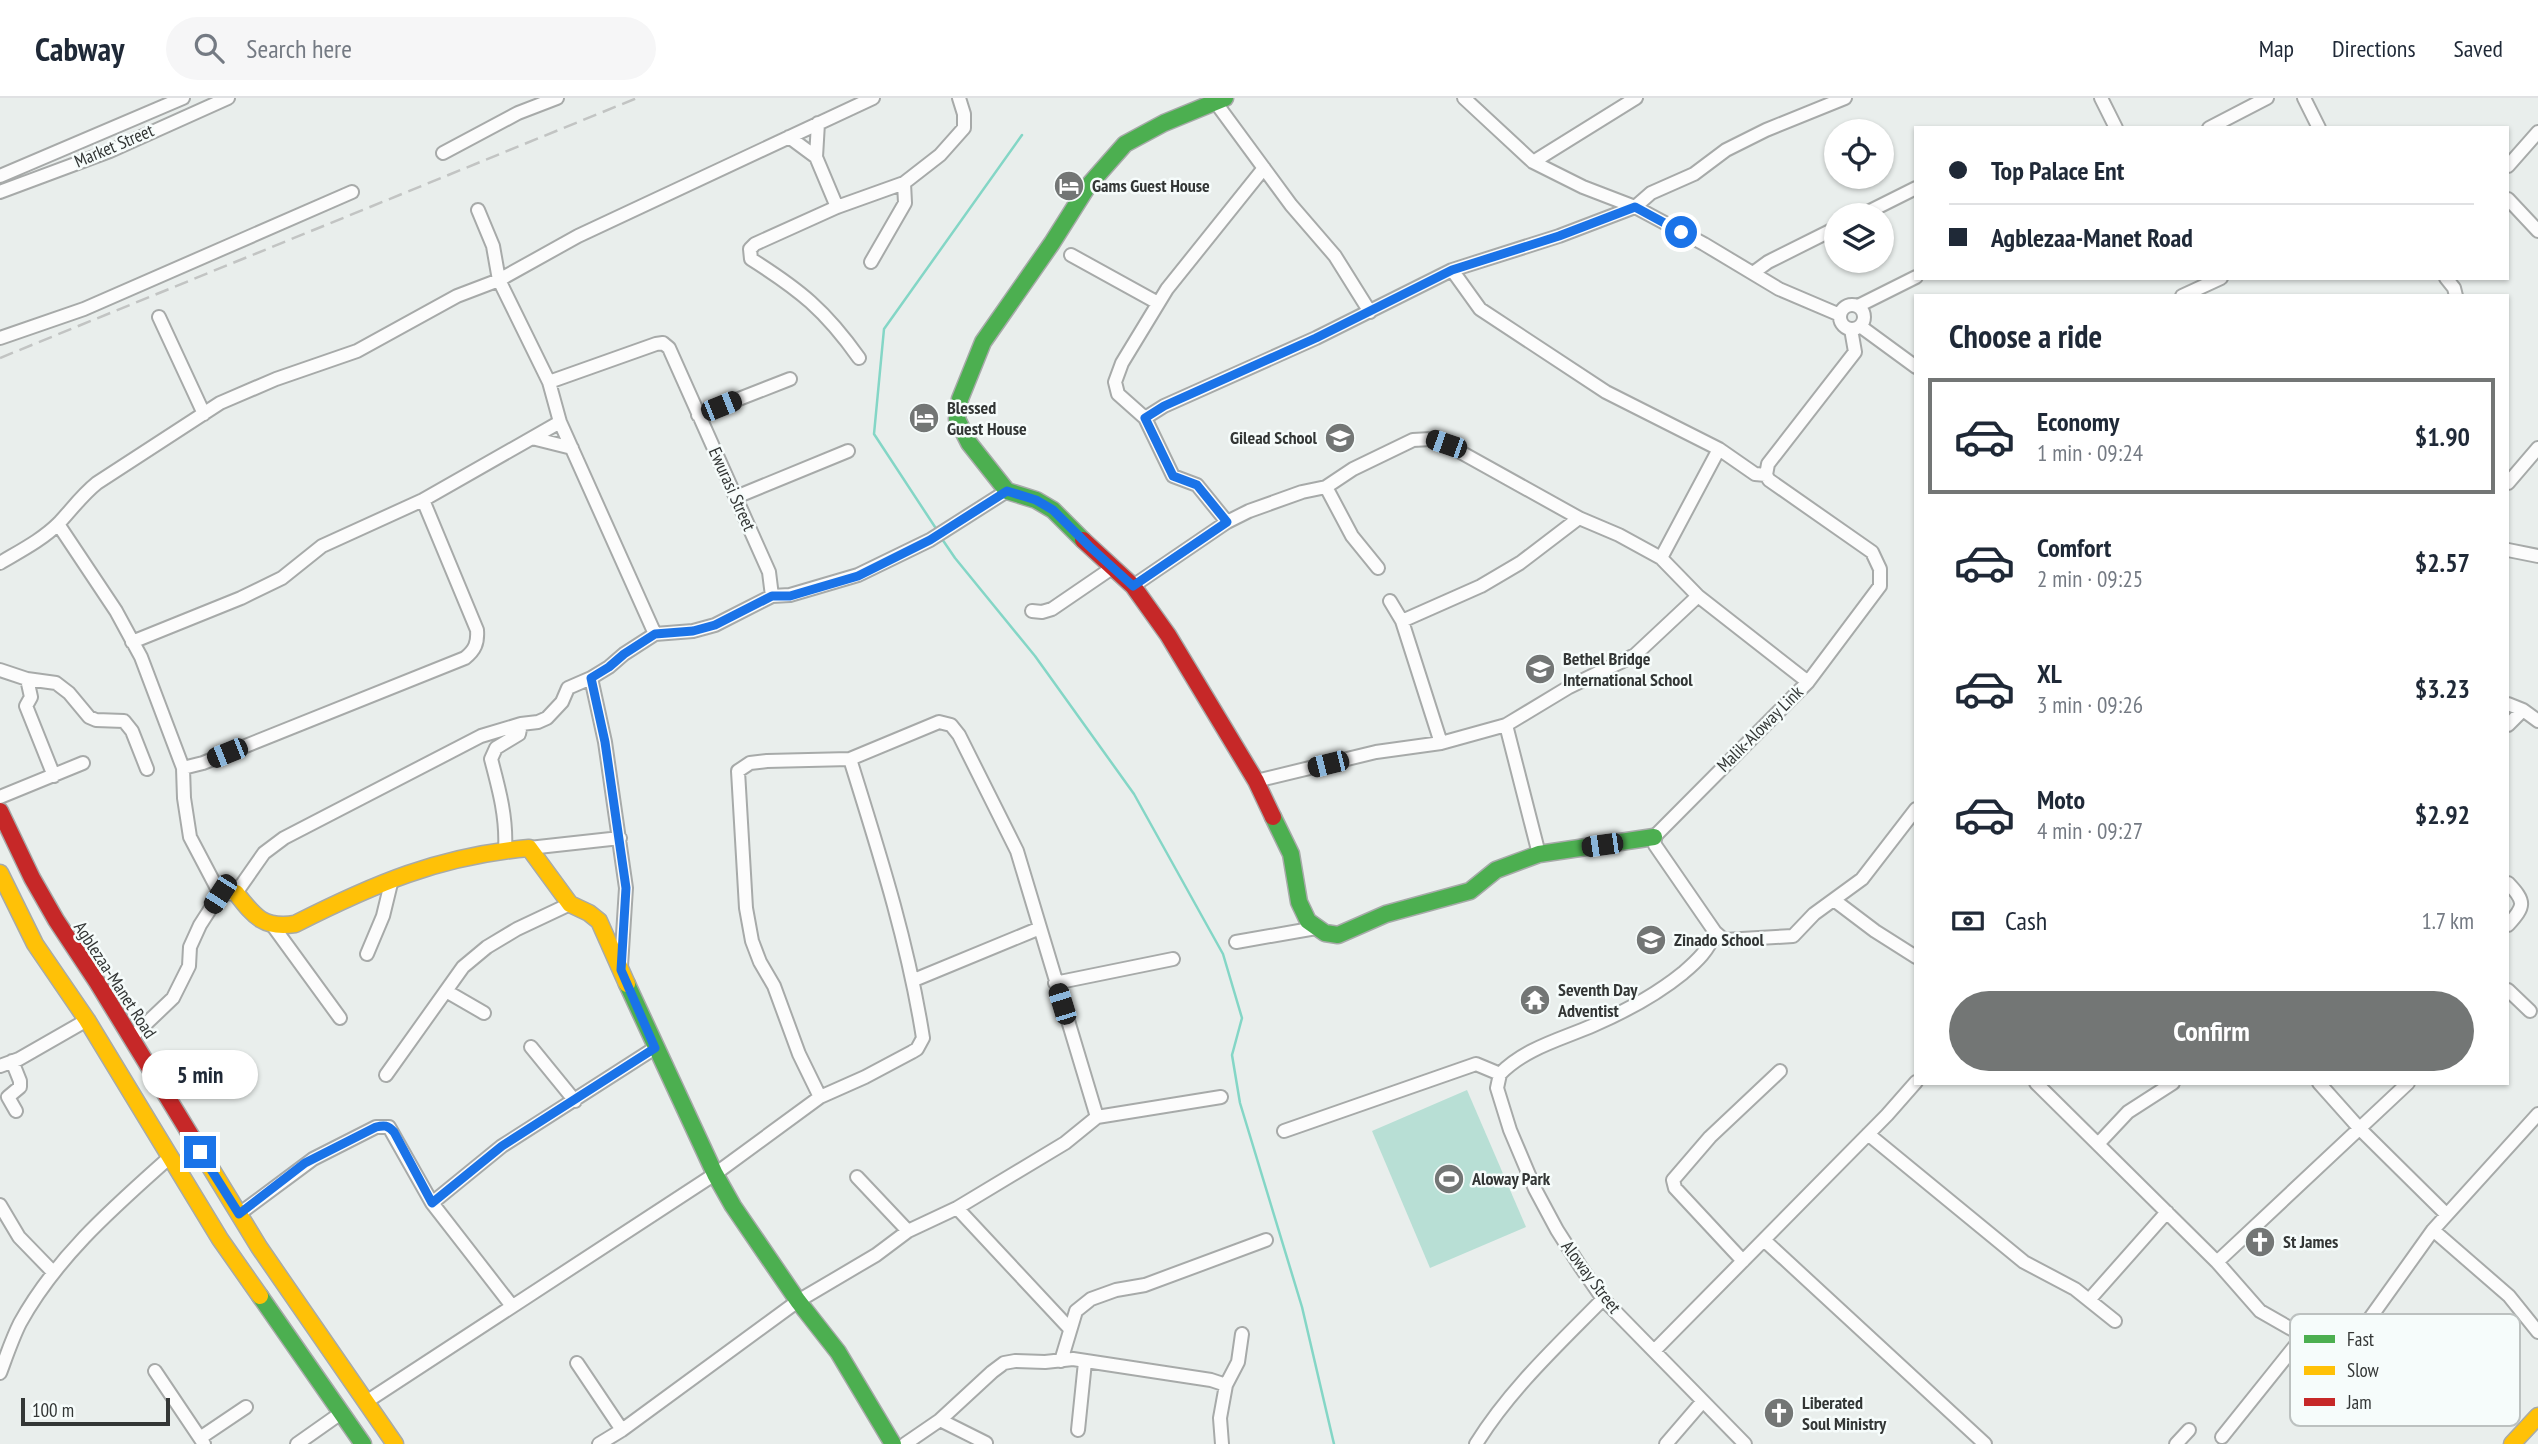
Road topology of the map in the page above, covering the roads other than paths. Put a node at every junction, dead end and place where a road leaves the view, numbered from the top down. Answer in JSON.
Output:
{"nodes":[{"id":1,"x":183,"y":98,"type":"edge"},
{"id":2,"x":228,"y":98,"type":"edge"},
{"id":3,"x":557,"y":98,"type":"edge"},
{"id":4,"x":873,"y":98,"type":"edge"},
{"id":5,"x":959,"y":98,"type":"edge"},
{"id":6,"x":1464,"y":98,"type":"edge"},
{"id":7,"x":1636,"y":98,"type":"edge"},
{"id":8,"x":1845,"y":98,"type":"edge"},
{"id":9,"x":2101,"y":98,"type":"edge"},
{"id":10,"x":2267,"y":98,"type":"edge"},
{"id":11,"x":2304,"y":98,"type":"edge"},
{"id":12,"x":1220,"y":100,"type":"edge"},
{"id":13,"x":818,"y":123,"type":"junction"},
{"id":14,"x":2115,"y":126,"type":"edge"},
{"id":15,"x":2213,"y":126,"type":"edge"},
{"id":16,"x":2318,"y":126,"type":"edge"},
{"id":17,"x":2538,"y":132,"type":"edge"},
{"id":18,"x":789,"y":137,"type":"junction"},
{"id":19,"x":443,"y":153,"type":"dead end"},
{"id":20,"x":816,"y":157,"type":"junction"},
{"id":21,"x":1533,"y":162,"type":"junction"},
{"id":22,"x":2509,"y":165,"type":"edge"},
{"id":23,"x":1264,"y":168,"type":"junction"},
{"id":24,"x":0,"y":176,"type":"edge"},
{"id":25,"x":904,"y":183,"type":"junction"},
{"id":26,"x":1914,"y":189,"type":"edge"},
{"id":27,"x":0,"y":192,"type":"edge"},
{"id":28,"x":352,"y":192,"type":"dead end"},
{"id":29,"x":2509,"y":200,"type":"edge"},
{"id":30,"x":1886,"y":203,"type":"edge"},
{"id":31,"x":837,"y":207,"type":"junction"},
{"id":32,"x":1635,"y":207,"type":"junction"},
{"id":33,"x":478,"y":210,"type":"dead end"},
{"id":34,"x":2538,"y":231,"type":"edge"},
{"id":35,"x":1824,"y":234,"type":"edge"},
{"id":36,"x":1072,"y":255,"type":"dead end"},
{"id":37,"x":871,"y":262,"type":"dead end"},
{"id":38,"x":1452,"y":270,"type":"junction"},
{"id":39,"x":1753,"y":273,"type":"junction"},
{"id":40,"x":1914,"y":278,"type":"edge"},
{"id":41,"x":499,"y":280,"type":"junction"},
{"id":42,"x":2217,"y":280,"type":"edge"},
{"id":43,"x":2186,"y":294,"type":"edge"},
{"id":44,"x":1158,"y":303,"type":"junction"},
{"id":45,"x":1858,"y":306,"type":"junction"},
{"id":46,"x":1370,"y":312,"type":"junction"},
{"id":47,"x":1840,"y":315,"type":"junction"},
{"id":48,"x":159,"y":317,"type":"dead end"},
{"id":49,"x":1855,"y":328,"type":"junction"},
{"id":50,"x":0,"y":338,"type":"edge"},
{"id":51,"x":859,"y":358,"type":"dead end"},
{"id":52,"x":1914,"y":366,"type":"edge"},
{"id":53,"x":790,"y":379,"type":"dead end"},
{"id":54,"x":549,"y":382,"type":"junction"},
{"id":55,"x":204,"y":414,"type":"junction"},
{"id":56,"x":698,"y":415,"type":"junction"},
{"id":57,"x":1145,"y":418,"type":"junction"},
{"id":58,"x":560,"y":422,"type":"junction"},
{"id":59,"x":532,"y":438,"type":"junction"},
{"id":60,"x":572,"y":448,"type":"junction"},
{"id":61,"x":2538,"y":448,"type":"edge"},
{"id":62,"x":1719,"y":449,"type":"junction"},
{"id":63,"x":848,"y":451,"type":"dead end"},
{"id":64,"x":1766,"y":475,"type":"junction"},
{"id":65,"x":2509,"y":482,"type":"edge"},
{"id":66,"x":1326,"y":487,"type":"junction"},
{"id":67,"x":1007,"y":491,"type":"junction"},
{"id":68,"x":736,"y":497,"type":"junction"},
{"id":69,"x":423,"y":500,"type":"junction"},
{"id":70,"x":1578,"y":518,"type":"junction"},
{"id":71,"x":1227,"y":522,"type":"junction"},
{"id":72,"x":58,"y":524,"type":"junction"},
{"id":73,"x":2509,"y":550,"type":"edge"},
{"id":74,"x":2538,"y":556,"type":"edge"},
{"id":75,"x":1661,"y":558,"type":"junction"},
{"id":76,"x":0,"y":563,"type":"edge"},
{"id":77,"x":1112,"y":568,"type":"junction"},
{"id":78,"x":1378,"y":568,"type":"dead end"},
{"id":79,"x":1133,"y":586,"type":"junction"},
{"id":80,"x":772,"y":596,"type":"junction"},
{"id":81,"x":1698,"y":596,"type":"junction"},
{"id":82,"x":1390,"y":601,"type":"dead end"},
{"id":83,"x":1032,"y":611,"type":"dead end"},
{"id":84,"x":1402,"y":621,"type":"junction"},
{"id":85,"x":655,"y":634,"type":"junction"},
{"id":86,"x":132,"y":642,"type":"junction"},
{"id":87,"x":0,"y":670,"type":"edge"},
{"id":88,"x":591,"y":678,"type":"junction"},
{"id":89,"x":27,"y":679,"type":"junction"},
{"id":90,"x":1808,"y":681,"type":"junction"},
{"id":91,"x":2509,"y":705,"type":"edge"},
{"id":92,"x":2523,"y":710,"type":"junction"},
{"id":93,"x":2538,"y":721,"type":"edge"},
{"id":94,"x":521,"y":724,"type":"junction"},
{"id":95,"x":2509,"y":724,"type":"edge"},
{"id":96,"x":1506,"y":725,"type":"junction"},
{"id":97,"x":1441,"y":743,"type":"junction"},
{"id":98,"x":850,"y":760,"type":"junction"},
{"id":99,"x":83,"y":763,"type":"dead end"},
{"id":100,"x":183,"y":768,"type":"junction"},
{"id":101,"x":147,"y":769,"type":"dead end"},
{"id":102,"x":54,"y":776,"type":"junction"},
{"id":103,"x":1256,"y":781,"type":"junction"},
{"id":104,"x":0,"y":797,"type":"edge"},
{"id":105,"x":0,"y":811,"type":"edge"},
{"id":106,"x":1914,"y":812,"type":"edge"},
{"id":107,"x":1654,"y":837,"type":"junction"},
{"id":108,"x":620,"y":838,"type":"junction"},
{"id":109,"x":529,"y":848,"type":"junction"},
{"id":110,"x":505,"y":850,"type":"junction"},
{"id":111,"x":1539,"y":854,"type":"junction"},
{"id":112,"x":0,"y":873,"type":"edge"},
{"id":113,"x":392,"y":879,"type":"junction"},
{"id":114,"x":2509,"y":884,"type":"edge"},
{"id":115,"x":228,"y":893,"type":"junction"},
{"id":116,"x":1834,"y":900,"type":"junction"},
{"id":117,"x":570,"y":904,"type":"junction"},
{"id":118,"x":2509,"y":924,"type":"edge"},
{"id":119,"x":273,"y":926,"type":"junction"},
{"id":120,"x":1040,"y":928,"type":"junction"},
{"id":121,"x":1316,"y":928,"type":"junction"},
{"id":122,"x":1715,"y":932,"type":"junction"},
{"id":123,"x":1236,"y":942,"type":"dead end"},
{"id":124,"x":367,"y":954,"type":"dead end"},
{"id":125,"x":1914,"y":956,"type":"edge"},
{"id":126,"x":1173,"y":959,"type":"dead end"},
{"id":127,"x":621,"y":970,"type":"junction"},
{"id":128,"x":914,"y":980,"type":"junction"},
{"id":129,"x":1055,"y":983,"type":"junction"},
{"id":130,"x":446,"y":991,"type":"junction"},
{"id":131,"x":2509,"y":991,"type":"edge"},
{"id":132,"x":2530,"y":1011,"type":"dead end"},
{"id":133,"x":484,"y":1013,"type":"dead end"},
{"id":134,"x":340,"y":1018,"type":"dead end"},
{"id":135,"x":87,"y":1020,"type":"junction"},
{"id":136,"x":131,"y":1038,"type":"junction"},
{"id":137,"x":531,"y":1047,"type":"dead end"},
{"id":138,"x":655,"y":1048,"type":"junction"},
{"id":139,"x":6,"y":1064,"type":"edge"},
{"id":140,"x":1780,"y":1071,"type":"dead end"},
{"id":141,"x":1500,"y":1074,"type":"junction"},
{"id":142,"x":386,"y":1075,"type":"dead end"},
{"id":143,"x":1914,"y":1084,"type":"edge"},
{"id":144,"x":2170,"y":1085,"type":"edge"},
{"id":145,"x":2321,"y":1085,"type":"edge"},
{"id":146,"x":2406,"y":1085,"type":"edge"},
{"id":147,"x":2051,"y":1088,"type":"edge"},
{"id":148,"x":820,"y":1097,"type":"junction"},
{"id":149,"x":1222,"y":1097,"type":"dead end"},
{"id":150,"x":575,"y":1101,"type":"junction"},
{"id":151,"x":16,"y":1111,"type":"dead end"},
{"id":152,"x":2538,"y":1114,"type":"edge"},
{"id":153,"x":1097,"y":1116,"type":"junction"},
{"id":154,"x":2360,"y":1129,"type":"junction"},
{"id":155,"x":1284,"y":1131,"type":"dead end"},
{"id":156,"x":1868,"y":1134,"type":"junction"},
{"id":157,"x":2098,"y":1144,"type":"junction"},
{"id":158,"x":170,"y":1157,"type":"junction"},
{"id":159,"x":715,"y":1174,"type":"junction"},
{"id":160,"x":857,"y":1177,"type":"dead end"},
{"id":161,"x":432,"y":1203,"type":"junction"},
{"id":162,"x":0,"y":1205,"type":"edge"},
{"id":163,"x":957,"y":1208,"type":"junction"},
{"id":164,"x":2167,"y":1212,"type":"junction"},
{"id":165,"x":239,"y":1214,"type":"junction"},
{"id":166,"x":2446,"y":1214,"type":"junction"},
{"id":167,"x":2433,"y":1230,"type":"junction"},
{"id":168,"x":908,"y":1231,"type":"junction"},
{"id":169,"x":1266,"y":1240,"type":"dead end"},
{"id":170,"x":1764,"y":1240,"type":"junction"},
{"id":171,"x":1743,"y":1261,"type":"junction"},
{"id":172,"x":2217,"y":1262,"type":"junction"},
{"id":173,"x":53,"y":1272,"type":"junction"},
{"id":174,"x":1604,"y":1299,"type":"junction"},
{"id":175,"x":2089,"y":1300,"type":"junction"},
{"id":176,"x":798,"y":1301,"type":"junction"},
{"id":177,"x":512,"y":1306,"type":"junction"},
{"id":178,"x":2373,"y":1314,"type":"edge"},
{"id":179,"x":2115,"y":1321,"type":"dead end"},
{"id":180,"x":2290,"y":1328,"type":"edge"},
{"id":181,"x":1070,"y":1329,"type":"junction"},
{"id":182,"x":2538,"y":1332,"type":"edge"},
{"id":183,"x":1242,"y":1334,"type":"dead end"},
{"id":184,"x":4,"y":1348,"type":"edge"},
{"id":185,"x":1654,"y":1351,"type":"junction"},
{"id":186,"x":2290,"y":1352,"type":"edge"},
{"id":187,"x":1060,"y":1361,"type":"junction"},
{"id":188,"x":1085,"y":1362,"type":"junction"},
{"id":189,"x":577,"y":1363,"type":"dead end"},
{"id":190,"x":155,"y":1371,"type":"dead end"},
{"id":191,"x":0,"y":1373,"type":"edge"},
{"id":192,"x":1226,"y":1385,"type":"junction"},
{"id":193,"x":1703,"y":1401,"type":"junction"},
{"id":194,"x":366,"y":1402,"type":"junction"},
{"id":195,"x":246,"y":1407,"type":"dead end"},
{"id":196,"x":341,"y":1413,"type":"junction"},
{"id":197,"x":2538,"y":1416,"type":"edge"},
{"id":198,"x":940,"y":1420,"type":"junction"},
{"id":199,"x":622,"y":1430,"type":"junction"},
{"id":200,"x":1078,"y":1430,"type":"dead end"},
{"id":201,"x":2189,"y":1430,"type":"dead end"},
{"id":202,"x":2222,"y":1437,"type":"dead end"},
{"id":203,"x":202,"y":1441,"type":"edge"},
{"id":204,"x":986,"y":1443,"type":"edge"},
{"id":205,"x":297,"y":1444,"type":"edge"},
{"id":206,"x":363,"y":1444,"type":"edge"},
{"id":207,"x":395,"y":1444,"type":"edge"},
{"id":208,"x":598,"y":1444,"type":"edge"},
{"id":209,"x":893,"y":1444,"type":"edge"},
{"id":210,"x":905,"y":1444,"type":"edge"},
{"id":211,"x":1222,"y":1444,"type":"edge"},
{"id":212,"x":1476,"y":1444,"type":"edge"},
{"id":213,"x":1666,"y":1444,"type":"edge"},
{"id":214,"x":1745,"y":1444,"type":"edge"},
{"id":215,"x":1984,"y":1444,"type":"edge"},
{"id":216,"x":2176,"y":1444,"type":"edge"},
{"id":217,"x":2512,"y":1444,"type":"edge"}],
"edges":[{"from":1,"to":24,"type":"street","name":"Market Street"},
{"from":2,"to":27,"type":"street","name":"Market Street"},
{"from":3,"to":19,"type":"street"},
{"from":4,"to":13,"type":"street"},
{"from":5,"to":25,"type":"street"},
{"from":6,"to":21,"type":"street"},
{"from":7,"to":21,"type":"street"},
{"from":8,"to":32,"type":"street"},
{"from":9,"to":14,"type":"street"},
{"from":10,"to":15,"type":"street"},
{"from":11,"to":16,"type":"street"},
{"from":12,"to":23,"type":"street"},
{"from":12,"to":67,"type":"street"},
{"from":13,"to":18,"type":"street"},
{"from":13,"to":20,"type":"street"},
{"from":17,"to":22,"type":"street"},
{"from":18,"to":20,"type":"street"},
{"from":18,"to":41,"type":"street"},
{"from":20,"to":31,"type":"street"},
{"from":21,"to":32,"type":"street"},
{"from":23,"to":44,"type":"street"},
{"from":23,"to":46,"type":"street"},
{"from":25,"to":31,"type":"street"},
{"from":25,"to":37,"type":"street"},
{"from":26,"to":30,"type":"street"},
{"from":28,"to":50,"type":"street"},
{"from":29,"to":34,"type":"street"},
{"from":31,"to":51,"type":"street"},
{"from":32,"to":38,"type":"street"},
{"from":32,"to":39,"type":"street"},
{"from":33,"to":41,"type":"street"},
{"from":35,"to":39,"type":"street"},
{"from":36,"to":44,"type":"street"},
{"from":38,"to":46,"type":"street"},
{"from":38,"to":62,"type":"street","name":"Malik-Aloway Link"},
{"from":39,"to":47,"type":"street"},
{"from":40,"to":45,"type":"street"},
{"from":41,"to":54,"type":"street"},
{"from":41,"to":55,"type":"street"},
{"from":42,"to":43,"type":"street"},
{"from":44,"to":57,"type":"street"},
{"from":45,"to":47,"type":"street"},
{"from":45,"to":49,"type":"street"},
{"from":46,"to":57,"type":"street"},
{"from":47,"to":49,"type":"street"},
{"from":48,"to":55,"type":"street"},
{"from":49,"to":52,"type":"street"},
{"from":49,"to":64,"type":"street"},
{"from":53,"to":56,"type":"street"},
{"from":54,"to":56,"type":"street","name":"Ewurasi Street"},
{"from":54,"to":58,"type":"street"},
{"from":55,"to":72,"type":"street"},
{"from":56,"to":68,"type":"street","name":"Ewurasi Street"},
{"from":57,"to":71,"type":"street"},
{"from":58,"to":59,"type":"street"},
{"from":58,"to":60,"type":"street"},
{"from":59,"to":60,"type":"street"},
{"from":59,"to":69,"type":"street"},
{"from":60,"to":85,"type":"street"},
{"from":61,"to":65,"type":"street"},
{"from":62,"to":64,"type":"street","name":"Malik-Aloway Link"},
{"from":62,"to":75,"type":"street"},
{"from":63,"to":68,"type":"street"},
{"from":64,"to":90,"type":"street","name":"Malik-Aloway Link"},
{"from":66,"to":70,"type":"street"},
{"from":66,"to":71,"type":"street"},
{"from":66,"to":78,"type":"street"},
{"from":67,"to":77,"type":"street"},
{"from":67,"to":80,"type":"street"},
{"from":68,"to":80,"type":"street","name":"Ewurasi Street"},
{"from":69,"to":86,"type":"street"},
{"from":69,"to":100,"type":"street"},
{"from":70,"to":75,"type":"street"},
{"from":70,"to":84,"type":"street"},
{"from":71,"to":79,"type":"street"},
{"from":72,"to":76,"type":"street"},
{"from":72,"to":86,"type":"street"},
{"from":73,"to":74,"type":"street"},
{"from":75,"to":81,"type":"street"},
{"from":77,"to":79,"type":"street"},
{"from":77,"to":83,"type":"street"},
{"from":79,"to":103,"type":"street"},
{"from":80,"to":85,"type":"street"},
{"from":81,"to":90,"type":"street"},
{"from":81,"to":96,"type":"street"},
{"from":82,"to":84,"type":"street"},
{"from":84,"to":97,"type":"street"},
{"from":85,"to":88,"type":"street"},
{"from":86,"to":100,"type":"street"},
{"from":87,"to":89,"type":"street"},
{"from":88,"to":94,"type":"street"},
{"from":88,"to":108,"type":"street"},
{"from":89,"to":101,"type":"street"},
{"from":89,"to":102,"type":"street"},
{"from":90,"to":107,"type":"street","name":"Malik-Aloway Link"},
{"from":91,"to":92,"type":"street"},
{"from":92,"to":93,"type":"street"},
{"from":92,"to":95,"type":"street"},
{"from":94,"to":110,"type":"street"},
{"from":94,"to":115,"type":"street"},
{"from":96,"to":97,"type":"street"},
{"from":96,"to":111,"type":"street"},
{"from":97,"to":103,"type":"street"},
{"from":98,"to":120,"type":"street"},
{"from":98,"to":128,"type":"street"},
{"from":98,"to":148,"type":"street"},
{"from":99,"to":102,"type":"street"},
{"from":100,"to":115,"type":"street"},
{"from":102,"to":104,"type":"street"},
{"from":103,"to":121,"type":"street"},
{"from":105,"to":136,"type":"street","name":"Agblezaa-Manet Road"},
{"from":106,"to":116,"type":"street"},
{"from":107,"to":111,"type":"street"},
{"from":107,"to":122,"type":"street"},
{"from":108,"to":109,"type":"street"},
{"from":108,"to":127,"type":"street"},
{"from":109,"to":110,"type":"street"},
{"from":109,"to":117,"type":"street"},
{"from":110,"to":113,"type":"street"},
{"from":111,"to":121,"type":"street"},
{"from":112,"to":135,"type":"street"},
{"from":113,"to":119,"type":"street"},
{"from":113,"to":124,"type":"street"},
{"from":114,"to":118,"type":"street"},
{"from":115,"to":119,"type":"street"},
{"from":115,"to":136,"type":"street"},
{"from":116,"to":122,"type":"street"},
{"from":116,"to":125,"type":"street"},
{"from":117,"to":127,"type":"street"},
{"from":117,"to":130,"type":"street"},
{"from":119,"to":134,"type":"street"},
{"from":120,"to":128,"type":"street"},
{"from":120,"to":129,"type":"street"},
{"from":121,"to":123,"type":"street"},
{"from":122,"to":141,"type":"street"},
{"from":126,"to":129,"type":"street"},
{"from":127,"to":138,"type":"street"},
{"from":128,"to":148,"type":"street"},
{"from":129,"to":153,"type":"street"},
{"from":130,"to":133,"type":"street"},
{"from":130,"to":142,"type":"street"},
{"from":131,"to":132,"type":"street"},
{"from":135,"to":139,"type":"street"},
{"from":135,"to":158,"type":"street"},
{"from":136,"to":165,"type":"street","name":"Agblezaa-Manet Road"},
{"from":137,"to":150,"type":"street"},
{"from":138,"to":150,"type":"street"},
{"from":138,"to":159,"type":"street"},
{"from":139,"to":151,"type":"street"},
{"from":140,"to":171,"type":"street"},
{"from":141,"to":155,"type":"street"},
{"from":141,"to":174,"type":"street","name":"Aloway Street"},
{"from":143,"to":156,"type":"street"},
{"from":144,"to":157,"type":"street"},
{"from":145,"to":154,"type":"street"},
{"from":146,"to":154,"type":"street"},
{"from":147,"to":157,"type":"street"},
{"from":148,"to":159,"type":"street"},
{"from":149,"to":153,"type":"street"},
{"from":150,"to":161,"type":"street"},
{"from":152,"to":166,"type":"street"},
{"from":153,"to":163,"type":"street"},
{"from":154,"to":166,"type":"street"},
{"from":154,"to":172,"type":"street"},
{"from":156,"to":170,"type":"street"},
{"from":156,"to":175,"type":"street"},
{"from":157,"to":164,"type":"street"},
{"from":158,"to":173,"type":"street"},
{"from":158,"to":196,"type":"street"},
{"from":159,"to":176,"type":"street"},
{"from":159,"to":177,"type":"street"},
{"from":160,"to":168,"type":"street"},
{"from":161,"to":165,"type":"street"},
{"from":161,"to":177,"type":"street"},
{"from":162,"to":173,"type":"street"},
{"from":163,"to":168,"type":"street"},
{"from":163,"to":181,"type":"street"},
{"from":164,"to":172,"type":"street"},
{"from":164,"to":175,"type":"street"},
{"from":165,"to":194,"type":"street","name":"Agblezaa-Manet Road"},
{"from":166,"to":167,"type":"street"},
{"from":167,"to":178,"type":"street"},
{"from":167,"to":182,"type":"street"},
{"from":168,"to":176,"type":"street"},
{"from":169,"to":181,"type":"street"},
{"from":170,"to":171,"type":"street"},
{"from":170,"to":215,"type":"street"},
{"from":171,"to":185,"type":"street"},
{"from":172,"to":180,"type":"street"},
{"from":173,"to":184,"type":"street"},
{"from":174,"to":185,"type":"street","name":"Aloway Street"},
{"from":174,"to":212,"type":"street"},
{"from":175,"to":179,"type":"street"},
{"from":176,"to":199,"type":"street"},
{"from":176,"to":209,"type":"street"},
{"from":177,"to":194,"type":"street"},
{"from":181,"to":187,"type":"street"},
{"from":183,"to":192,"type":"street"},
{"from":184,"to":191,"type":"street"},
{"from":185,"to":193,"type":"street","name":"Aloway Street"},
{"from":186,"to":202,"type":"street"},
{"from":187,"to":188,"type":"street"},
{"from":187,"to":198,"type":"street"},
{"from":188,"to":192,"type":"street"},
{"from":188,"to":200,"type":"street"},
{"from":189,"to":199,"type":"street"},
{"from":190,"to":203,"type":"street"},
{"from":192,"to":211,"type":"street"},
{"from":193,"to":213,"type":"street"},
{"from":193,"to":214,"type":"street","name":"Aloway Street"},
{"from":194,"to":207,"type":"street","name":"Agblezaa-Manet Road"},
{"from":195,"to":203,"type":"street"},
{"from":196,"to":205,"type":"street"},
{"from":196,"to":206,"type":"street"},
{"from":197,"to":217,"type":"street"},
{"from":198,"to":204,"type":"street"},
{"from":198,"to":210,"type":"street"},
{"from":199,"to":208,"type":"street"},
{"from":201,"to":216,"type":"street"}]}
